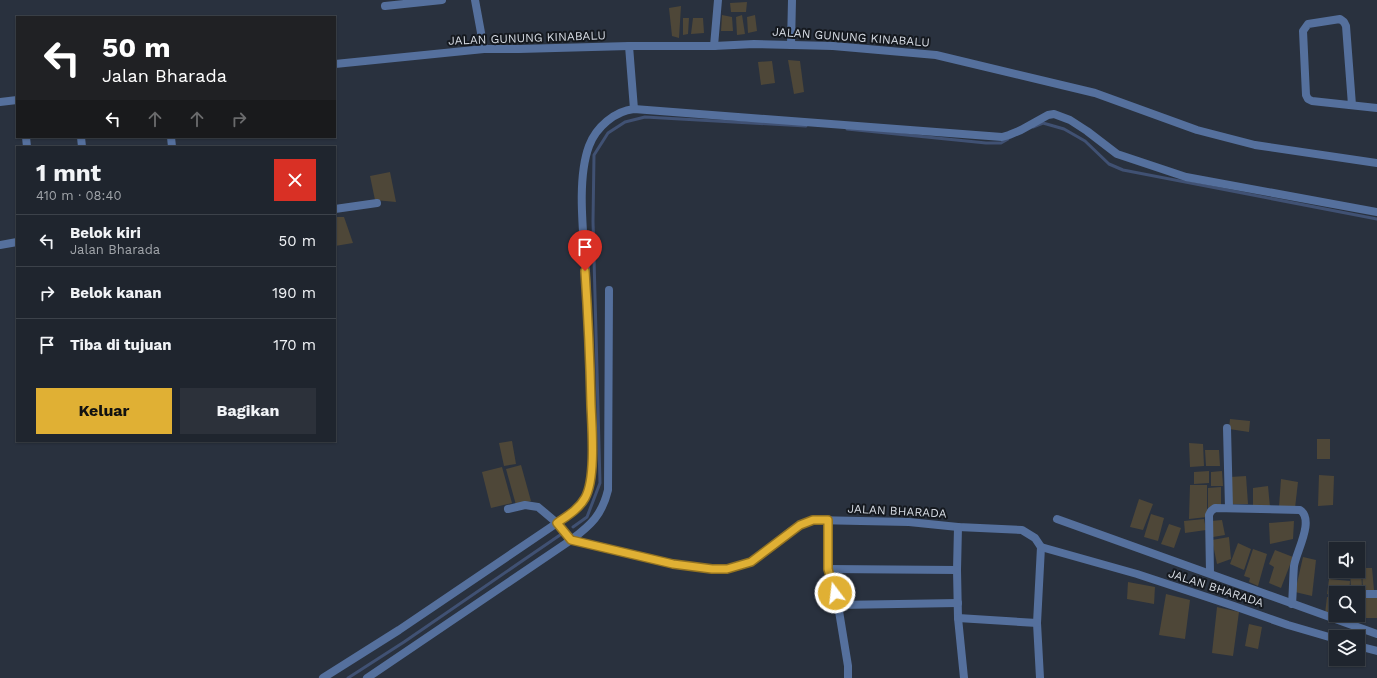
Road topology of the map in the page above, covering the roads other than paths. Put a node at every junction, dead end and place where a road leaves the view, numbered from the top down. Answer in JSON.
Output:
{"nodes":[{"id":1,"x":442,"y":0,"type":"edge"},
{"id":2,"x":475,"y":0,"type":"edge"},
{"id":3,"x":718,"y":0,"type":"edge"},
{"id":4,"x":792,"y":0,"type":"edge"},
{"id":5,"x":397,"y":2,"type":"edge"},
{"id":6,"x":384,"y":6,"type":"dead end"},
{"id":7,"x":790,"y":45,"type":"junction"},
{"id":8,"x":629,"y":46,"type":"junction"},
{"id":9,"x":714,"y":46,"type":"junction"},
{"id":10,"x":484,"y":49,"type":"junction"},
{"id":11,"x":336,"y":64,"type":"edge"},
{"id":12,"x":16,"y":100,"type":"edge"},
{"id":13,"x":0,"y":102,"type":"edge"},
{"id":14,"x":1352,"y":105,"type":"junction"},
{"id":15,"x":1377,"y":108,"type":"edge"},
{"id":16,"x":634,"y":109,"type":"junction"},
{"id":17,"x":1377,"y":163,"type":"edge"},
{"id":18,"x":377,"y":203,"type":"dead end"},
{"id":19,"x":336,"y":209,"type":"edge"},
{"id":20,"x":1377,"y":212,"type":"edge"},
{"id":21,"x":16,"y":242,"type":"edge"},
{"id":22,"x":0,"y":245,"type":"edge"},
{"id":23,"x":609,"y":290,"type":"dead end"},
{"id":24,"x":1227,"y":428,"type":"dead end"},
{"id":25,"x":1229,"y":508,"type":"junction"},
{"id":26,"x":508,"y":509,"type":"dead end"},
{"id":27,"x":1058,"y":519,"type":"dead end"},
{"id":28,"x":828,"y":520,"type":"junction"},
{"id":29,"x":559,"y":525,"type":"junction"},
{"id":30,"x":958,"y":526,"type":"junction"},
{"id":31,"x":569,"y":538,"type":"junction"},
{"id":32,"x":1041,"y":547,"type":"junction"},
{"id":33,"x":828,"y":569,"type":"junction"},
{"id":34,"x":957,"y":570,"type":"junction"},
{"id":35,"x":1210,"y":573,"type":"junction"},
{"id":36,"x":1365,"y":594,"type":"edge"},
{"id":37,"x":1377,"y":594,"type":"edge"},
{"id":38,"x":958,"y":603,"type":"junction"},
{"id":39,"x":1292,"y":604,"type":"junction"},
{"id":40,"x":838,"y":605,"type":"junction"},
{"id":41,"x":958,"y":618,"type":"junction"},
{"id":42,"x":1037,"y":623,"type":"junction"},
{"id":43,"x":1377,"y":634,"type":"edge"},
{"id":44,"x":1329,"y":637,"type":"edge"},
{"id":45,"x":1365,"y":648,"type":"edge"},
{"id":46,"x":1377,"y":652,"type":"edge"},
{"id":47,"x":323,"y":678,"type":"edge"},
{"id":48,"x":367,"y":678,"type":"edge"},
{"id":49,"x":848,"y":678,"type":"edge"},
{"id":50,"x":964,"y":678,"type":"edge"},
{"id":51,"x":1040,"y":678,"type":"edge"}],
"edges":[{"from":1,"to":5,"type":"street"},
{"from":2,"to":10,"type":"street"},
{"from":3,"to":9,"type":"street"},
{"from":4,"to":7,"type":"street"},
{"from":5,"to":6,"type":"street"},
{"from":7,"to":9,"type":"street","name":"JALAN GUNUNG KINABALU"},
{"from":7,"to":17,"type":"street","name":"JALAN GUNUNG KINABALU"},
{"from":8,"to":9,"type":"street","name":"JALAN GUNUNG KINABALU"},
{"from":8,"to":10,"type":"street","name":"JALAN GUNUNG KINABALU"},
{"from":8,"to":16,"type":"street"},
{"from":10,"to":11,"type":"street","name":"JALAN GUNUNG KINABALU"},
{"from":12,"to":13,"type":"street"},
{"from":14,"to":14,"type":"street"},
{"from":14,"to":15,"type":"street"},
{"from":16,"to":20,"type":"street"},
{"from":16,"to":29,"type":"street"},
{"from":18,"to":19,"type":"street"},
{"from":21,"to":22,"type":"street"},
{"from":23,"to":31,"type":"street"},
{"from":24,"to":25,"type":"street"},
{"from":25,"to":35,"type":"street"},
{"from":25,"to":39,"type":"street"},
{"from":26,"to":29,"type":"street"},
{"from":27,"to":35,"type":"street"},
{"from":28,"to":30,"type":"street","name":"JALAN BHARADA"},
{"from":28,"to":31,"type":"street","name":"JALAN BHARADA"},
{"from":28,"to":33,"type":"street"},
{"from":29,"to":31,"type":"street"},
{"from":29,"to":47,"type":"street"},
{"from":30,"to":32,"type":"street","name":"JALAN BHARADA"},
{"from":30,"to":34,"type":"street"},
{"from":31,"to":48,"type":"street"},
{"from":32,"to":42,"type":"street"},
{"from":32,"to":44,"type":"street","name":"JALAN BHARADA"},
{"from":33,"to":34,"type":"street"},
{"from":33,"to":40,"type":"street"},
{"from":34,"to":38,"type":"street"},
{"from":35,"to":39,"type":"street"},
{"from":36,"to":37,"type":"street"},
{"from":38,"to":40,"type":"street"},
{"from":38,"to":41,"type":"street"},
{"from":39,"to":43,"type":"street"},
{"from":40,"to":49,"type":"street"},
{"from":41,"to":42,"type":"street"},
{"from":41,"to":50,"type":"street"},
{"from":42,"to":51,"type":"street"},
{"from":45,"to":46,"type":"street"}]}
